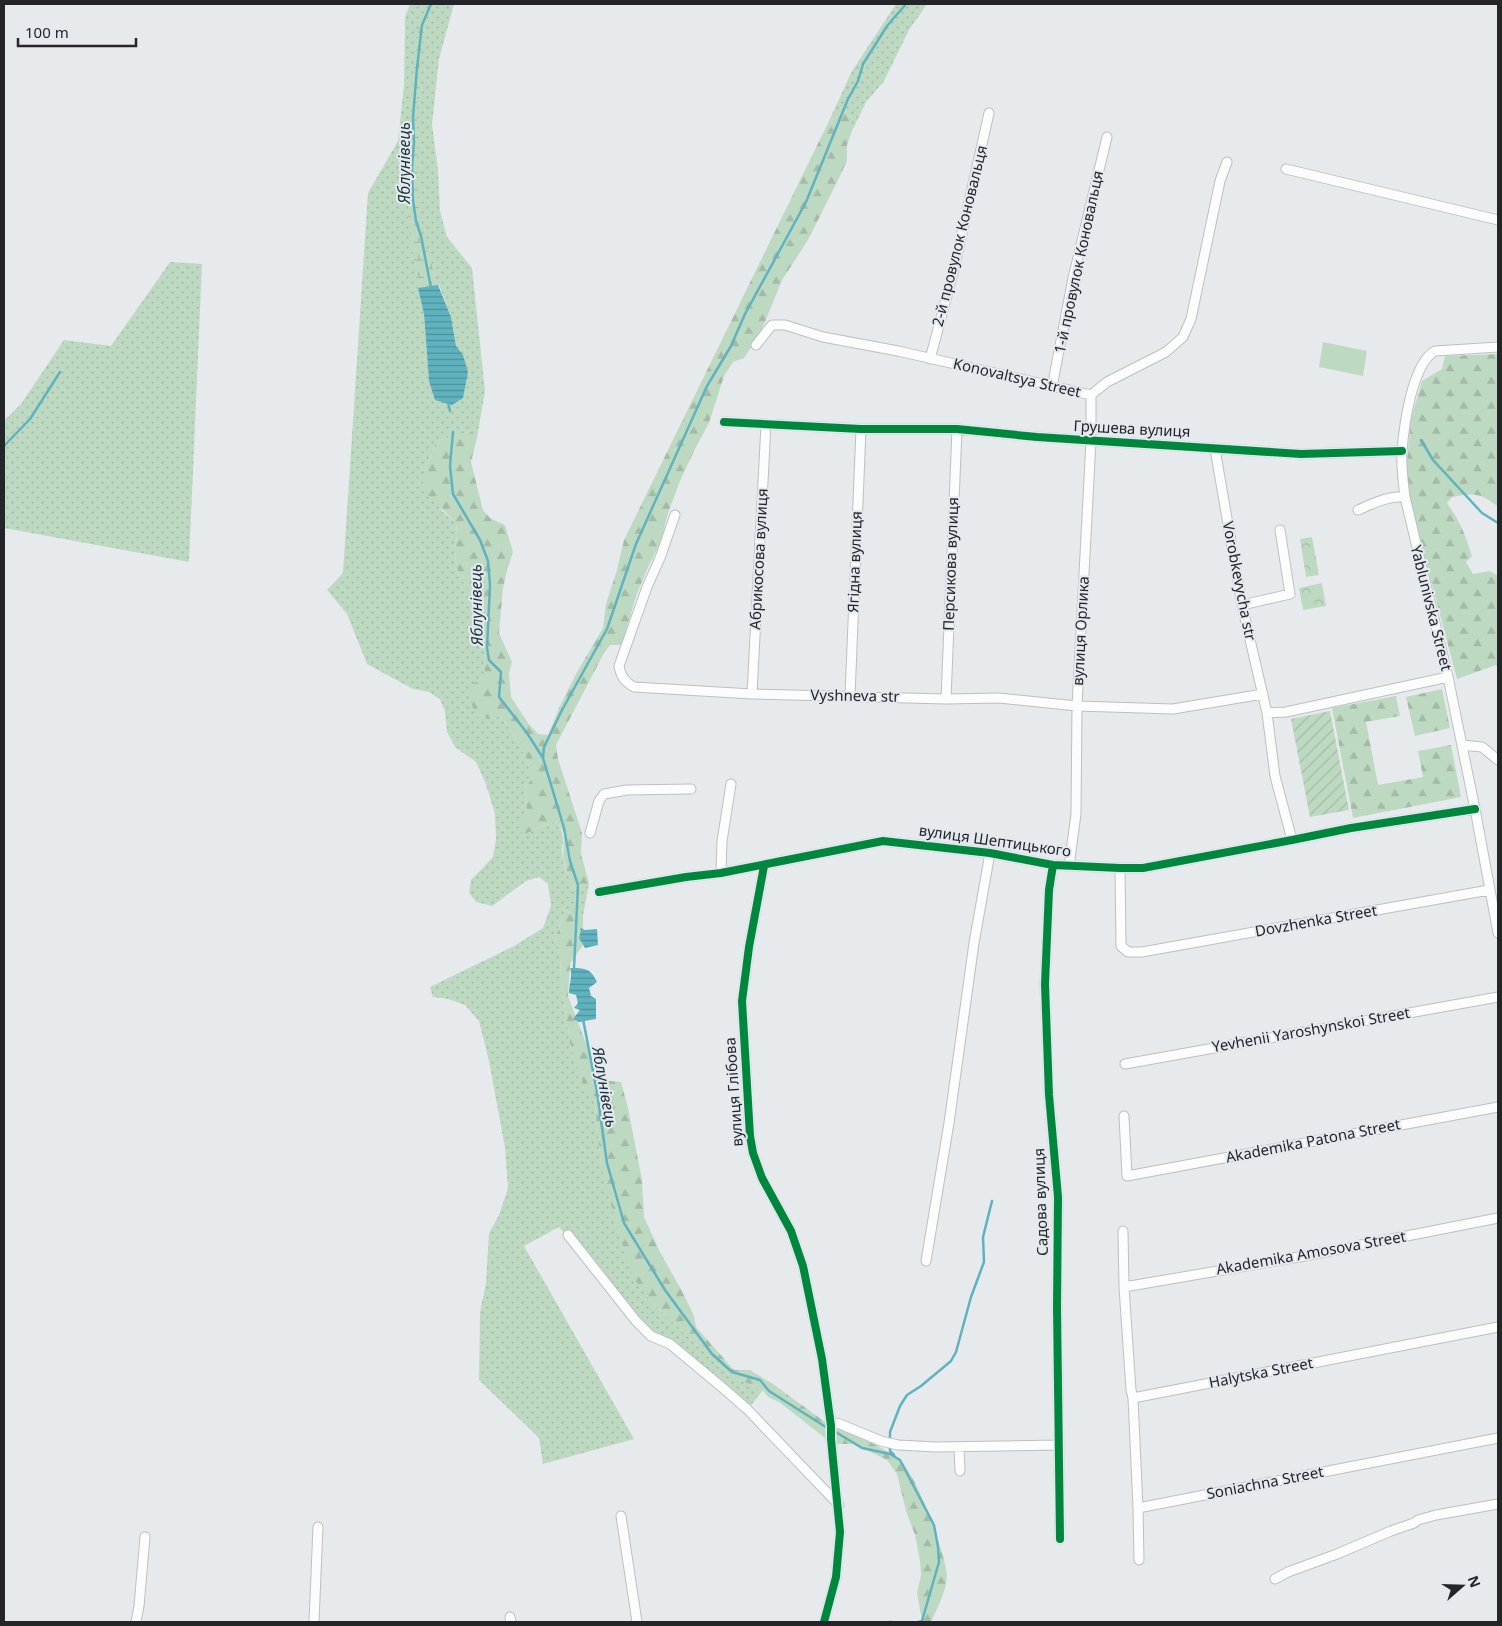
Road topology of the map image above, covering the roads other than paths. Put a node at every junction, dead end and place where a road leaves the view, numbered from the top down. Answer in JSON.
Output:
{"nodes":[{"id":1,"x":989,"y":113,"type":"dead end"},
{"id":2,"x":1107,"y":137,"type":"dead end"},
{"id":3,"x":1227,"y":162,"type":"dead end"},
{"id":4,"x":1286,"y":169,"type":"dead end"},
{"id":5,"x":1498,"y":220,"type":"edge"},
{"id":6,"x":756,"y":345,"type":"dead end"},
{"id":7,"x":1498,"y":347,"type":"edge"},
{"id":8,"x":930,"y":359,"type":"junction"},
{"id":9,"x":1052,"y":387,"type":"junction"},
{"id":10,"x":1091,"y":395,"type":"junction"},
{"id":11,"x":724,"y":422,"type":"dead end"},
{"id":12,"x":766,"y":424,"type":"junction"},
{"id":13,"x":861,"y":429,"type":"junction"},
{"id":14,"x":957,"y":429,"type":"junction"},
{"id":15,"x":1091,"y":441,"type":"junction"},
{"id":16,"x":1215,"y":449,"type":"junction"},
{"id":17,"x":1402,"y":451,"type":"junction"},
{"id":18,"x":1405,"y":497,"type":"junction"},
{"id":19,"x":1358,"y":510,"type":"dead end"},
{"id":20,"x":675,"y":515,"type":"dead end"},
{"id":21,"x":1280,"y":530,"type":"dead end"},
{"id":22,"x":1242,"y":605,"type":"junction"},
{"id":23,"x":1448,"y":677,"type":"junction"},
{"id":24,"x":752,"y":694,"type":"junction"},
{"id":25,"x":1263,"y":694,"type":"junction"},
{"id":26,"x":850,"y":696,"type":"junction"},
{"id":27,"x":946,"y":698,"type":"junction"},
{"id":28,"x":1077,"y":706,"type":"junction"},
{"id":29,"x":1267,"y":713,"type":"junction"},
{"id":30,"x":1462,"y":745,"type":"junction"},
{"id":31,"x":1498,"y":760,"type":"edge"},
{"id":32,"x":731,"y":784,"type":"dead end"},
{"id":33,"x":691,"y":789,"type":"dead end"},
{"id":34,"x":1475,"y":809,"type":"junction"},
{"id":35,"x":590,"y":833,"type":"dead end"},
{"id":36,"x":1292,"y":840,"type":"junction"},
{"id":37,"x":990,"y":853,"type":"junction"},
{"id":38,"x":764,"y":866,"type":"junction"},
{"id":39,"x":1053,"y":866,"type":"junction"},
{"id":40,"x":1068,"y":866,"type":"junction"},
{"id":41,"x":1120,"y":868,"type":"junction"},
{"id":42,"x":721,"y":873,"type":"junction"},
{"id":43,"x":1489,"y":890,"type":"junction"},
{"id":44,"x":599,"y":892,"type":"dead end"},
{"id":45,"x":1498,"y":933,"type":"edge"},
{"id":46,"x":1498,"y":997,"type":"edge"},
{"id":47,"x":1125,"y":1064,"type":"dead end"},
{"id":48,"x":1498,"y":1107,"type":"edge"},
{"id":49,"x":1124,"y":1116,"type":"dead end"},
{"id":50,"x":1498,"y":1218,"type":"edge"},
{"id":51,"x":1123,"y":1231,"type":"dead end"},
{"id":52,"x":568,"y":1235,"type":"dead end"},
{"id":53,"x":926,"y":1261,"type":"dead end"},
{"id":54,"x":1124,"y":1287,"type":"junction"},
{"id":55,"x":1498,"y":1327,"type":"edge"},
{"id":56,"x":1133,"y":1398,"type":"junction"},
{"id":57,"x":831,"y":1424,"type":"junction"},
{"id":58,"x":1498,"y":1438,"type":"edge"},
{"id":59,"x":1059,"y":1445,"type":"junction"},
{"id":60,"x":959,"y":1447,"type":"junction"},
{"id":61,"x":960,"y":1471,"type":"dead end"},
{"id":62,"x":1498,"y":1504,"type":"edge"},
{"id":63,"x":839,"y":1506,"type":"junction"},
{"id":64,"x":1138,"y":1508,"type":"junction"},
{"id":65,"x":621,"y":1516,"type":"dead end"},
{"id":66,"x":318,"y":1527,"type":"dead end"},
{"id":67,"x":145,"y":1537,"type":"dead end"},
{"id":68,"x":1060,"y":1539,"type":"dead end"},
{"id":69,"x":1139,"y":1560,"type":"dead end"},
{"id":70,"x":1275,"y":1579,"type":"dead end"},
{"id":71,"x":136,"y":1622,"type":"edge"},
{"id":72,"x":314,"y":1622,"type":"edge"},
{"id":73,"x":637,"y":1622,"type":"edge"},
{"id":74,"x":824,"y":1622,"type":"edge"}],
"edges":[{"from":1,"to":8,"type":"street","name":"2-й провулок Коновальця"},
{"from":2,"to":9,"type":"street","name":"1-й провулок Коновальця"},
{"from":3,"to":10,"type":"street","name":"Konovaltsya Street"},
{"from":4,"to":5,"type":"street"},
{"from":6,"to":8,"type":"street","name":"Konovaltsya Street"},
{"from":7,"to":17,"type":"street","name":"Yablunivska Street"},
{"from":8,"to":9,"type":"street","name":"Konovaltsya Street"},
{"from":9,"to":10,"type":"street","name":"Konovaltsya Street"},
{"from":10,"to":15,"type":"street","name":"вулиця Орлика"},
{"from":11,"to":12,"type":"street","name":"Грушева вулиця"},
{"from":12,"to":13,"type":"street","name":"Грушева вулиця"},
{"from":12,"to":24,"type":"street","name":"Абрикосова вулиця"},
{"from":13,"to":14,"type":"street","name":"Грушева вулиця"},
{"from":13,"to":26,"type":"street","name":"Ягідна вулиця"},
{"from":14,"to":15,"type":"street","name":"Грушева вулиця"},
{"from":14,"to":27,"type":"street","name":"Персикова вулиця"},
{"from":15,"to":16,"type":"street","name":"Грушева вулиця"},
{"from":15,"to":28,"type":"street","name":"вулиця Орлика"},
{"from":16,"to":17,"type":"street","name":"Грушева вулиця"},
{"from":16,"to":22,"type":"street","name":"Vorobkevycha str"},
{"from":17,"to":18,"type":"street","name":"Yablunivska Street"},
{"from":18,"to":19,"type":"street"},
{"from":18,"to":23,"type":"street","name":"Yablunivska Street"},
{"from":20,"to":24,"type":"street","name":"Vyshneva str"},
{"from":21,"to":22,"type":"street"},
{"from":22,"to":25,"type":"street","name":"Vorobkevycha str"},
{"from":23,"to":29,"type":"street"},
{"from":23,"to":30,"type":"street","name":"Yablunivska Street"},
{"from":24,"to":26,"type":"street","name":"Vyshneva str"},
{"from":25,"to":28,"type":"street","name":"Vyshneva str"},
{"from":25,"to":29,"type":"street","name":"Vorobkevycha str"},
{"from":26,"to":27,"type":"street","name":"Vyshneva str"},
{"from":27,"to":28,"type":"street","name":"Vyshneva str"},
{"from":28,"to":40,"type":"street","name":"вулиця Орлика"},
{"from":29,"to":36,"type":"street","name":"Vorobkevycha str"},
{"from":30,"to":31,"type":"street"},
{"from":30,"to":34,"type":"street","name":"Yablunivska Street"},
{"from":32,"to":42,"type":"street"},
{"from":33,"to":35,"type":"street"},
{"from":34,"to":36,"type":"street","name":"вулиця Шептицького"},
{"from":34,"to":43,"type":"street","name":"Yablunivska Street"},
{"from":36,"to":41,"type":"street","name":"вулиця Шептицького"},
{"from":37,"to":38,"type":"street","name":"вулиця Шептицького"},
{"from":37,"to":39,"type":"street","name":"вулиця Шептицького"},
{"from":37,"to":53,"type":"street"},
{"from":38,"to":42,"type":"street","name":"вулиця Шептицького"},
{"from":38,"to":57,"type":"street","name":"вулиця Глібова"},
{"from":39,"to":40,"type":"street","name":"вулиця Шептицького"},
{"from":39,"to":59,"type":"street","name":"Садова вулиця"},
{"from":40,"to":41,"type":"street","name":"вулиця Шептицького"},
{"from":41,"to":43,"type":"street","name":"Dovzhenka Street"},
{"from":42,"to":44,"type":"street","name":"вулиця Шептицького"},
{"from":43,"to":45,"type":"street","name":"Yablunivska Street"},
{"from":46,"to":47,"type":"street","name":"Yevhenii Yaroshynskoi Street"},
{"from":48,"to":49,"type":"street","name":"Akademika Patona Street"},
{"from":50,"to":54,"type":"street","name":"Akademika Amosova Street"},
{"from":51,"to":54,"type":"street"},
{"from":52,"to":63,"type":"street"},
{"from":54,"to":56,"type":"street"},
{"from":55,"to":56,"type":"street","name":"Halytska Street"},
{"from":56,"to":64,"type":"street"},
{"from":57,"to":60,"type":"street"},
{"from":57,"to":63,"type":"street","name":"вулиця Глібова"},
{"from":58,"to":64,"type":"street","name":"Soniachna Street"},
{"from":59,"to":60,"type":"street"},
{"from":59,"to":68,"type":"street","name":"Садова вулиця"},
{"from":60,"to":61,"type":"street"},
{"from":62,"to":70,"type":"street"},
{"from":63,"to":74,"type":"street"},
{"from":64,"to":69,"type":"street"},
{"from":65,"to":73,"type":"street"},
{"from":66,"to":72,"type":"street"},
{"from":67,"to":71,"type":"street"}]}
